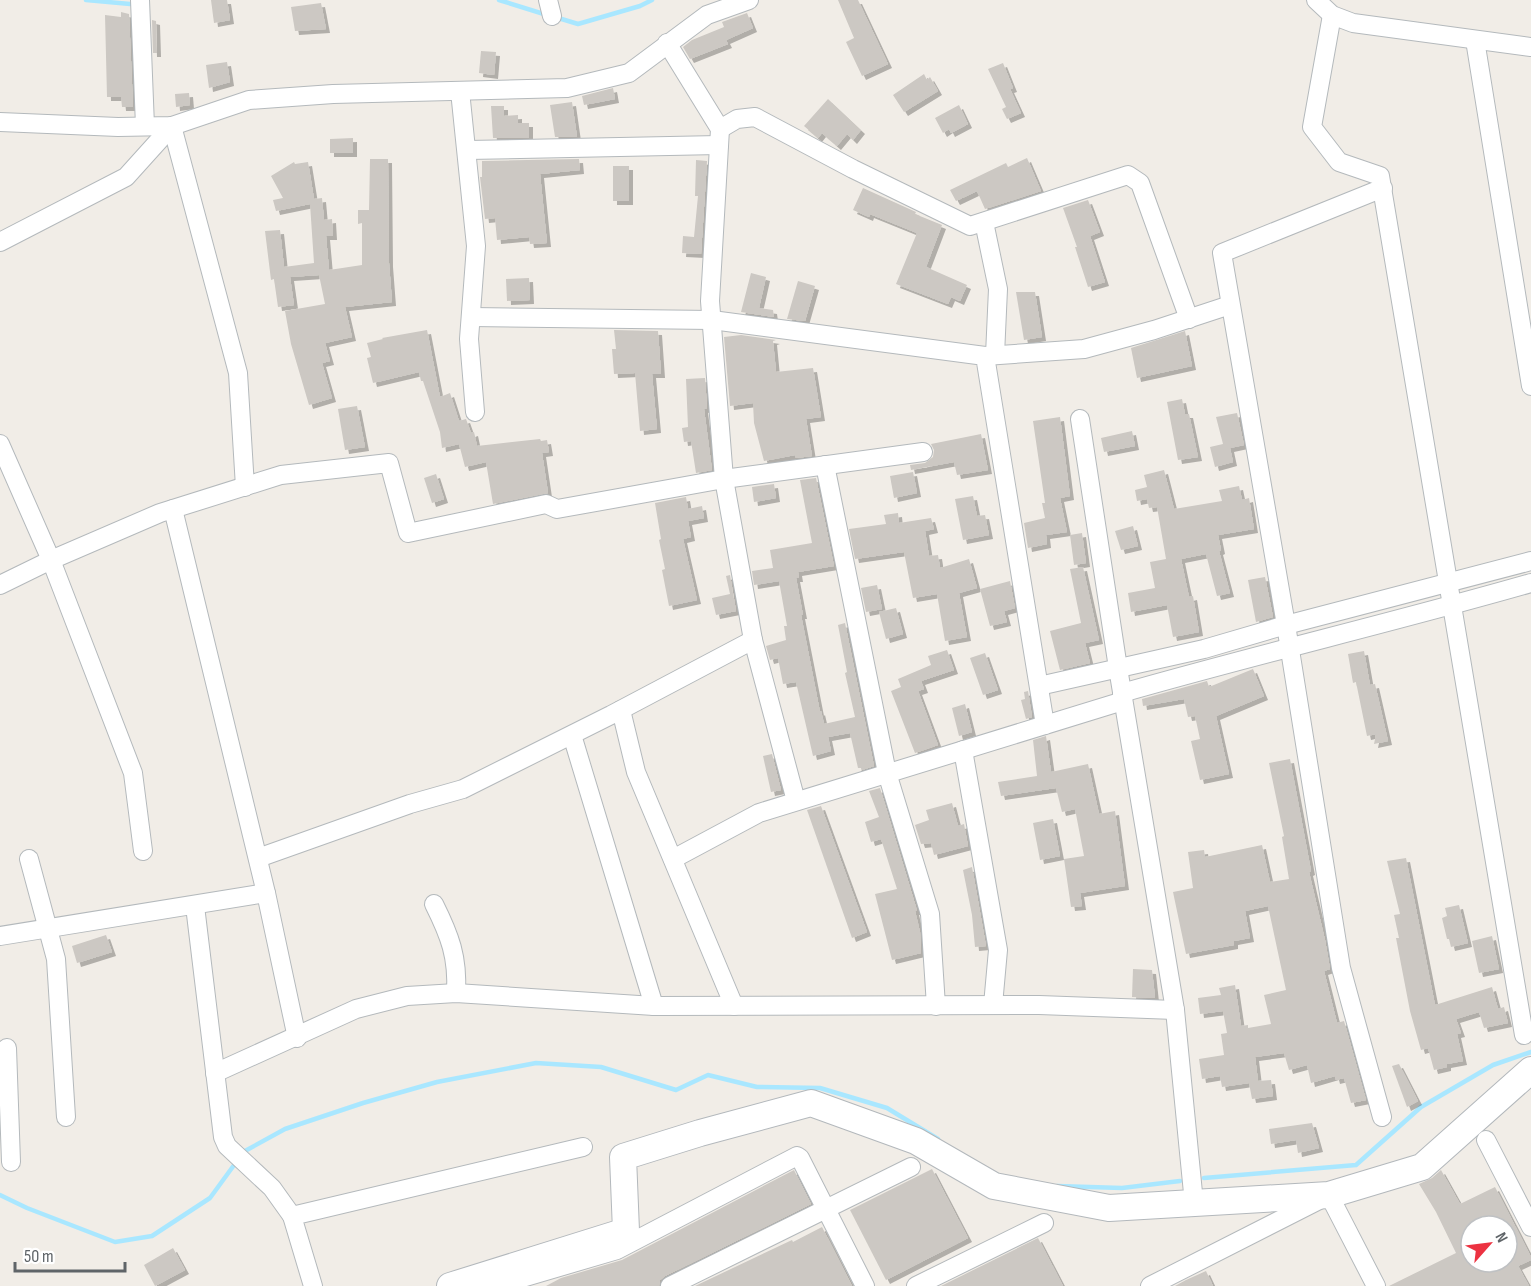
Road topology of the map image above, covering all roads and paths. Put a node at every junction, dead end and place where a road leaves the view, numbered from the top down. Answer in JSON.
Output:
{"nodes":[{"id":1,"x":140,"y":0,"type":"edge"},
{"id":2,"x":749,"y":0,"type":"edge"},
{"id":3,"x":1316,"y":0,"type":"edge"},
{"id":4,"x":1332,"y":15,"type":"junction"},
{"id":5,"x":1476,"y":40,"type":"junction"},
{"id":6,"x":667,"y":44,"type":"junction"},
{"id":7,"x":1531,"y":47,"type":"edge"},
{"id":8,"x":460,"y":91,"type":"junction"},
{"id":9,"x":0,"y":122,"type":"edge"},
{"id":10,"x":145,"y":126,"type":"junction"},
{"id":11,"x":172,"y":126,"type":"junction"},
{"id":12,"x":719,"y":137,"type":"junction"},
{"id":13,"x":467,"y":150,"type":"junction"},
{"id":14,"x":1383,"y":188,"type":"junction"},
{"id":15,"x":984,"y":222,"type":"junction"},
{"id":16,"x":0,"y":242,"type":"edge"},
{"id":17,"x":1230,"y":305,"type":"junction"},
{"id":18,"x":471,"y":317,"type":"junction"},
{"id":19,"x":1189,"y":318,"type":"junction"},
{"id":20,"x":712,"y":321,"type":"junction"},
{"id":21,"x":990,"y":356,"type":"junction"},
{"id":22,"x":1531,"y":386,"type":"edge"},
{"id":23,"x":475,"y":412,"type":"dead end"},
{"id":24,"x":1080,"y":419,"type":"dead end"},
{"id":25,"x":0,"y":444,"type":"edge"},
{"id":26,"x":923,"y":452,"type":"dead end"},
{"id":27,"x":825,"y":465,"type":"junction"},
{"id":28,"x":724,"y":479,"type":"junction"},
{"id":29,"x":245,"y":487,"type":"junction"},
{"id":30,"x":173,"y":509,"type":"junction"},
{"id":31,"x":51,"y":560,"type":"junction"},
{"id":32,"x":1531,"y":561,"type":"edge"},
{"id":33,"x":1448,"y":583,"type":"junction"},
{"id":34,"x":1531,"y":583,"type":"edge"},
{"id":35,"x":0,"y":585,"type":"edge"},
{"id":36,"x":1452,"y":606,"type":"junction"},
{"id":37,"x":1286,"y":625,"type":"junction"},
{"id":38,"x":753,"y":640,"type":"junction"},
{"id":39,"x":1289,"y":649,"type":"junction"},
{"id":40,"x":1118,"y":668,"type":"junction"},
{"id":41,"x":1039,"y":686,"type":"junction"},
{"id":42,"x":1123,"y":697,"type":"junction"},
{"id":43,"x":621,"y":710,"type":"junction"},
{"id":44,"x":1045,"y":725,"type":"junction"},
{"id":45,"x":572,"y":735,"type":"junction"},
{"id":46,"x":963,"y":750,"type":"junction"},
{"id":47,"x":887,"y":773,"type":"junction"},
{"id":48,"x":796,"y":801,"type":"junction"},
{"id":49,"x":143,"y":851,"type":"dead end"},
{"id":50,"x":258,"y":858,"type":"junction"},
{"id":51,"x":29,"y":859,"type":"dead end"},
{"id":52,"x":673,"y":859,"type":"junction"},
{"id":53,"x":266,"y":893,"type":"junction"},
{"id":54,"x":434,"y":904,"type":"dead end"},
{"id":55,"x":195,"y":906,"type":"junction"},
{"id":56,"x":47,"y":928,"type":"junction"},
{"id":57,"x":0,"y":936,"type":"edge"},
{"id":58,"x":456,"y":993,"type":"junction"},
{"id":59,"x":993,"y":1005,"type":"junction"},
{"id":60,"x":654,"y":1006,"type":"junction"},
{"id":61,"x":735,"y":1006,"type":"junction"},
{"id":62,"x":936,"y":1006,"type":"junction"},
{"id":63,"x":1175,"y":1010,"type":"junction"},
{"id":64,"x":1524,"y":1035,"type":"dead end"},
{"id":65,"x":297,"y":1038,"type":"junction"},
{"id":66,"x":8,"y":1048,"type":"edge"},
{"id":67,"x":1531,"y":1070,"type":"edge"},
{"id":68,"x":215,"y":1074,"type":"junction"},
{"id":69,"x":1382,"y":1117,"type":"dead end"},
{"id":70,"x":66,"y":1118,"type":"dead end"},
{"id":71,"x":1486,"y":1140,"type":"dead end"},
{"id":72,"x":583,"y":1146,"type":"dead end"},
{"id":73,"x":11,"y":1162,"type":"dead end"},
{"id":74,"x":911,"y":1167,"type":"dead end"},
{"id":75,"x":1329,"y":1195,"type":"junction"},
{"id":76,"x":1194,"y":1203,"type":"junction"},
{"id":77,"x":826,"y":1210,"type":"junction"},
{"id":78,"x":292,"y":1216,"type":"junction"},
{"id":79,"x":1044,"y":1223,"type":"dead end"},
{"id":80,"x":1531,"y":1227,"type":"edge"},
{"id":81,"x":313,"y":1286,"type":"edge"},
{"id":82,"x":450,"y":1286,"type":"edge"},
{"id":83,"x":495,"y":1286,"type":"edge"},
{"id":84,"x":670,"y":1286,"type":"edge"},
{"id":85,"x":865,"y":1286,"type":"edge"},
{"id":86,"x":916,"y":1286,"type":"edge"},
{"id":87,"x":1150,"y":1286,"type":"edge"},
{"id":88,"x":1376,"y":1286,"type":"edge"}],
"edges":[{"from":1,"to":10,"type":"street"},
{"from":2,"to":6,"type":"street"},
{"from":3,"to":4,"type":"street"},
{"from":4,"to":5,"type":"street"},
{"from":4,"to":14,"type":"street"},
{"from":5,"to":7,"type":"street"},
{"from":5,"to":22,"type":"street"},
{"from":6,"to":8,"type":"street"},
{"from":6,"to":12,"type":"street"},
{"from":8,"to":11,"type":"street"},
{"from":8,"to":13,"type":"street"},
{"from":9,"to":10,"type":"street"},
{"from":10,"to":11,"type":"street"},
{"from":11,"to":16,"type":"street"},
{"from":11,"to":29,"type":"street"},
{"from":12,"to":13,"type":"street"},
{"from":12,"to":15,"type":"street"},
{"from":12,"to":20,"type":"street"},
{"from":13,"to":18,"type":"street"},
{"from":14,"to":17,"type":"street"},
{"from":14,"to":33,"type":"street"},
{"from":15,"to":19,"type":"street"},
{"from":15,"to":21,"type":"street"},
{"from":17,"to":19,"type":"street"},
{"from":17,"to":37,"type":"street"},
{"from":18,"to":20,"type":"street"},
{"from":18,"to":23,"type":"street"},
{"from":19,"to":21,"type":"street"},
{"from":20,"to":21,"type":"street"},
{"from":20,"to":28,"type":"street"},
{"from":21,"to":41,"type":"street"},
{"from":24,"to":40,"type":"street"},
{"from":25,"to":31,"type":"street"},
{"from":26,"to":27,"type":"street"},
{"from":27,"to":28,"type":"street"},
{"from":27,"to":47,"type":"street"},
{"from":28,"to":29,"type":"street"},
{"from":28,"to":38,"type":"street"},
{"from":29,"to":30,"type":"street"},
{"from":30,"to":31,"type":"street"},
{"from":30,"to":50,"type":"street"},
{"from":31,"to":35,"type":"street"},
{"from":31,"to":49,"type":"street"},
{"from":32,"to":33,"type":"street"},
{"from":33,"to":36,"type":"street"},
{"from":33,"to":37,"type":"street"},
{"from":34,"to":36,"type":"street"},
{"from":36,"to":39,"type":"street"},
{"from":36,"to":64,"type":"street"},
{"from":37,"to":39,"type":"street"},
{"from":37,"to":40,"type":"street"},
{"from":38,"to":43,"type":"street"},
{"from":38,"to":48,"type":"street"},
{"from":39,"to":42,"type":"street"},
{"from":39,"to":69,"type":"street"},
{"from":40,"to":41,"type":"street"},
{"from":40,"to":42,"type":"street"},
{"from":41,"to":44,"type":"street"},
{"from":42,"to":44,"type":"street"},
{"from":42,"to":63,"type":"street"},
{"from":43,"to":45,"type":"street"},
{"from":43,"to":52,"type":"street"},
{"from":44,"to":46,"type":"street"},
{"from":45,"to":50,"type":"street"},
{"from":45,"to":60,"type":"street"},
{"from":46,"to":47,"type":"street"},
{"from":46,"to":59,"type":"street"},
{"from":47,"to":48,"type":"street"},
{"from":47,"to":62,"type":"street"},
{"from":48,"to":52,"type":"street"},
{"from":50,"to":53,"type":"street"},
{"from":51,"to":56,"type":"street"},
{"from":52,"to":61,"type":"street"},
{"from":53,"to":55,"type":"street"},
{"from":53,"to":65,"type":"street"},
{"from":54,"to":58,"type":"street"},
{"from":55,"to":56,"type":"street"},
{"from":55,"to":68,"type":"street"},
{"from":56,"to":57,"type":"street"},
{"from":56,"to":70,"type":"street"},
{"from":58,"to":60,"type":"street"},
{"from":58,"to":65,"type":"street"},
{"from":59,"to":62,"type":"street"},
{"from":59,"to":63,"type":"street"},
{"from":60,"to":61,"type":"street"},
{"from":61,"to":62,"type":"street"},
{"from":63,"to":76,"type":"street"},
{"from":65,"to":68,"type":"street"},
{"from":66,"to":73,"type":"street"},
{"from":67,"to":75,"type":"street"},
{"from":68,"to":78,"type":"street"},
{"from":71,"to":80,"type":"street"},
{"from":72,"to":78,"type":"street"},
{"from":74,"to":77,"type":"street"},
{"from":75,"to":76,"type":"street"},
{"from":75,"to":87,"type":"street"},
{"from":75,"to":88,"type":"street"},
{"from":76,"to":82,"type":"street"},
{"from":77,"to":83,"type":"street"},
{"from":77,"to":84,"type":"street"},
{"from":77,"to":85,"type":"street"},
{"from":78,"to":81,"type":"street"},
{"from":79,"to":86,"type":"street"}]}
